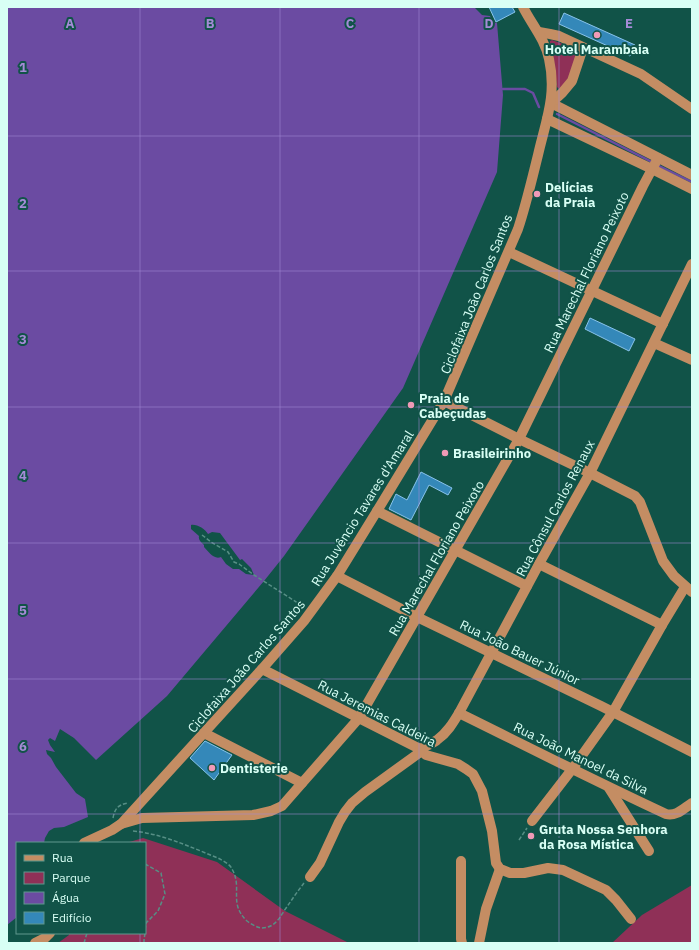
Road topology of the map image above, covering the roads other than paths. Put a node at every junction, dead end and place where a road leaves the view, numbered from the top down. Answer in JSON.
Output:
{"nodes":[{"id":1,"x":523,"y":7,"type":"edge"},
{"id":2,"x":538,"y":32,"type":"junction"},
{"id":3,"x":583,"y":48,"type":"junction"},
{"id":4,"x":551,"y":103,"type":"junction"},
{"id":5,"x":692,"y":109,"type":"edge"},
{"id":6,"x":547,"y":118,"type":"junction"},
{"id":7,"x":655,"y":164,"type":"junction"},
{"id":8,"x":692,"y":175,"type":"edge"},
{"id":9,"x":692,"y":189,"type":"edge"},
{"id":10,"x":509,"y":252,"type":"junction"},
{"id":11,"x":692,"y":264,"type":"edge"},
{"id":12,"x":592,"y":290,"type":"junction"},
{"id":13,"x":663,"y":324,"type":"junction"},
{"id":14,"x":654,"y":343,"type":"junction"},
{"id":15,"x":692,"y":360,"type":"edge"},
{"id":16,"x":444,"y":401,"type":"junction"},
{"id":17,"x":519,"y":439,"type":"junction"},
{"id":18,"x":590,"y":473,"type":"junction"},
{"id":19,"x":377,"y":511,"type":"junction"},
{"id":20,"x":455,"y":551,"type":"junction"},
{"id":21,"x":539,"y":564,"type":"junction"},
{"id":22,"x":337,"y":576,"type":"junction"},
{"id":23,"x":528,"y":586,"type":"junction"},
{"id":24,"x":689,"y":590,"type":"edge"},
{"id":25,"x":417,"y":617,"type":"junction"},
{"id":26,"x":662,"y":625,"type":"junction"},
{"id":27,"x":491,"y":652,"type":"junction"},
{"id":28,"x":262,"y":670,"type":"junction"},
{"id":29,"x":613,"y":712,"type":"junction"},
{"id":30,"x":459,"y":713,"type":"junction"},
{"id":31,"x":359,"y":718,"type":"junction"},
{"id":32,"x":204,"y":733,"type":"junction"},
{"id":33,"x":420,"y":749,"type":"junction"},
{"id":34,"x":692,"y":752,"type":"edge"},
{"id":35,"x":573,"y":768,"type":"junction"},
{"id":36,"x":302,"y":783,"type":"junction"},
{"id":37,"x":609,"y":788,"type":"junction"},
{"id":38,"x":692,"y":803,"type":"edge"},
{"id":39,"x":132,"y":805,"type":"junction"},
{"id":40,"x":142,"y":818,"type":"junction"},
{"id":41,"x":532,"y":821,"type":"road end"},
{"id":42,"x":116,"y":822,"type":"junction"},
{"id":43,"x":86,"y":842,"type":"edge"},
{"id":44,"x":649,"y":851,"type":"dead end"},
{"id":45,"x":461,"y":861,"type":"dead end"},
{"id":46,"x":500,"y":869,"type":"junction"},
{"id":47,"x":310,"y":877,"type":"road end"},
{"id":48,"x":630,"y":919,"type":"dead end"},
{"id":49,"x":49,"y":934,"type":"edge"},
{"id":50,"x":35,"y":943,"type":"edge"},
{"id":51,"x":462,"y":943,"type":"edge"},
{"id":52,"x":479,"y":943,"type":"edge"}],
"edges":[{"from":1,"to":2,"type":"street","name":"Rua Juvêncio Tavares d'Amaral"},
{"from":2,"to":3,"type":"street"},
{"from":2,"to":4,"type":"street","name":"Rua Juvêncio Tavares d'Amaral"},
{"from":3,"to":4,"type":"street"},
{"from":3,"to":5,"type":"street"},
{"from":4,"to":6,"type":"street","name":"Rua Juvêncio Tavares d'Amaral"},
{"from":4,"to":7,"type":"street"},
{"from":6,"to":7,"type":"street"},
{"from":6,"to":10,"type":"street","name":"Rua Juvêncio Tavares d'Amaral"},
{"from":7,"to":8,"type":"street"},
{"from":7,"to":9,"type":"street"},
{"from":7,"to":12,"type":"street","name":"Rua Marechal Floriano Peixoto"},
{"from":10,"to":12,"type":"street"},
{"from":10,"to":16,"type":"street","name":"Rua Juvêncio Tavares d'Amaral"},
{"from":11,"to":13,"type":"street","name":"Rua Cônsul Carlos Renaux"},
{"from":12,"to":13,"type":"street"},
{"from":12,"to":17,"type":"street","name":"Rua Marechal Floriano Peixoto"},
{"from":13,"to":14,"type":"street","name":"Rua Cônsul Carlos Renaux"},
{"from":14,"to":15,"type":"street"},
{"from":14,"to":18,"type":"street","name":"Rua Cônsul Carlos Renaux"},
{"from":16,"to":17,"type":"street"},
{"from":16,"to":19,"type":"street","name":"Rua Juvêncio Tavares d'Amaral"},
{"from":17,"to":18,"type":"street"},
{"from":17,"to":20,"type":"street","name":"Rua Marechal Floriano Peixoto"},
{"from":18,"to":21,"type":"street","name":"Rua Cônsul Carlos Renaux"},
{"from":18,"to":24,"type":"street"},
{"from":19,"to":20,"type":"street"},
{"from":19,"to":22,"type":"street","name":"Rua Juvêncio Tavares d'Amaral"},
{"from":20,"to":23,"type":"street"},
{"from":20,"to":25,"type":"street","name":"Rua Marechal Floriano Peixoto"},
{"from":21,"to":23,"type":"street","name":"Rua Cônsul Carlos Renaux"},
{"from":21,"to":26,"type":"street"},
{"from":22,"to":25,"type":"street","name":"Rua João Bauer Júnior"},
{"from":22,"to":28,"type":"street","name":"Rua Juvêncio Tavares d'Amaral"},
{"from":23,"to":27,"type":"street","name":"Rua Cônsul Carlos Renaux"},
{"from":24,"to":26,"type":"street"},
{"from":25,"to":27,"type":"street","name":"Rua João Bauer Júnior"},
{"from":25,"to":31,"type":"street","name":"Rua Marechal Floriano Peixoto"},
{"from":26,"to":29,"type":"street"},
{"from":27,"to":29,"type":"street","name":"Rua João Bauer Júnior"},
{"from":27,"to":30,"type":"street","name":"Rua Cônsul Carlos Renaux"},
{"from":28,"to":31,"type":"street","name":"Rua Jeremias Caldeira"},
{"from":28,"to":32,"type":"street","name":"Rua Juvêncio Tavares d'Amaral"},
{"from":29,"to":34,"type":"street","name":"Rua João Bauer Júnior"},
{"from":29,"to":35,"type":"street"},
{"from":30,"to":33,"type":"street","name":"Rua Cônsul Carlos Renaux"},
{"from":30,"to":35,"type":"street","name":"Rua João Manoel da Silva"},
{"from":31,"to":33,"type":"street","name":"Rua Jeremias Caldeira"},
{"from":31,"to":36,"type":"street","name":"Rua Marechal Floriano Peixoto"},
{"from":32,"to":36,"type":"street"},
{"from":32,"to":39,"type":"street","name":"Rua Juvêncio Tavares d'Amaral"},
{"from":33,"to":46,"type":"street","name":"Rua Jeremias Caldeira"},
{"from":33,"to":47,"type":"street","name":"Rua Cônsul Carlos Renaux"},
{"from":35,"to":37,"type":"street","name":"Rua João Manoel da Silva"},
{"from":35,"to":41,"type":"street"},
{"from":36,"to":40,"type":"street","name":"Rua Marechal Floriano Peixoto"},
{"from":37,"to":38,"type":"street","name":"Rua João Manoel da Silva"},
{"from":37,"to":44,"type":"street"},
{"from":39,"to":40,"type":"street"},
{"from":39,"to":42,"type":"street","name":"Rua Juvêncio Tavares d'Amaral"},
{"from":40,"to":42,"type":"street","name":"Rua Marechal Floriano Peixoto"},
{"from":42,"to":43,"type":"street"},
{"from":45,"to":51,"type":"street"},
{"from":46,"to":48,"type":"street"},
{"from":46,"to":52,"type":"street"},
{"from":49,"to":50,"type":"street"}]}
